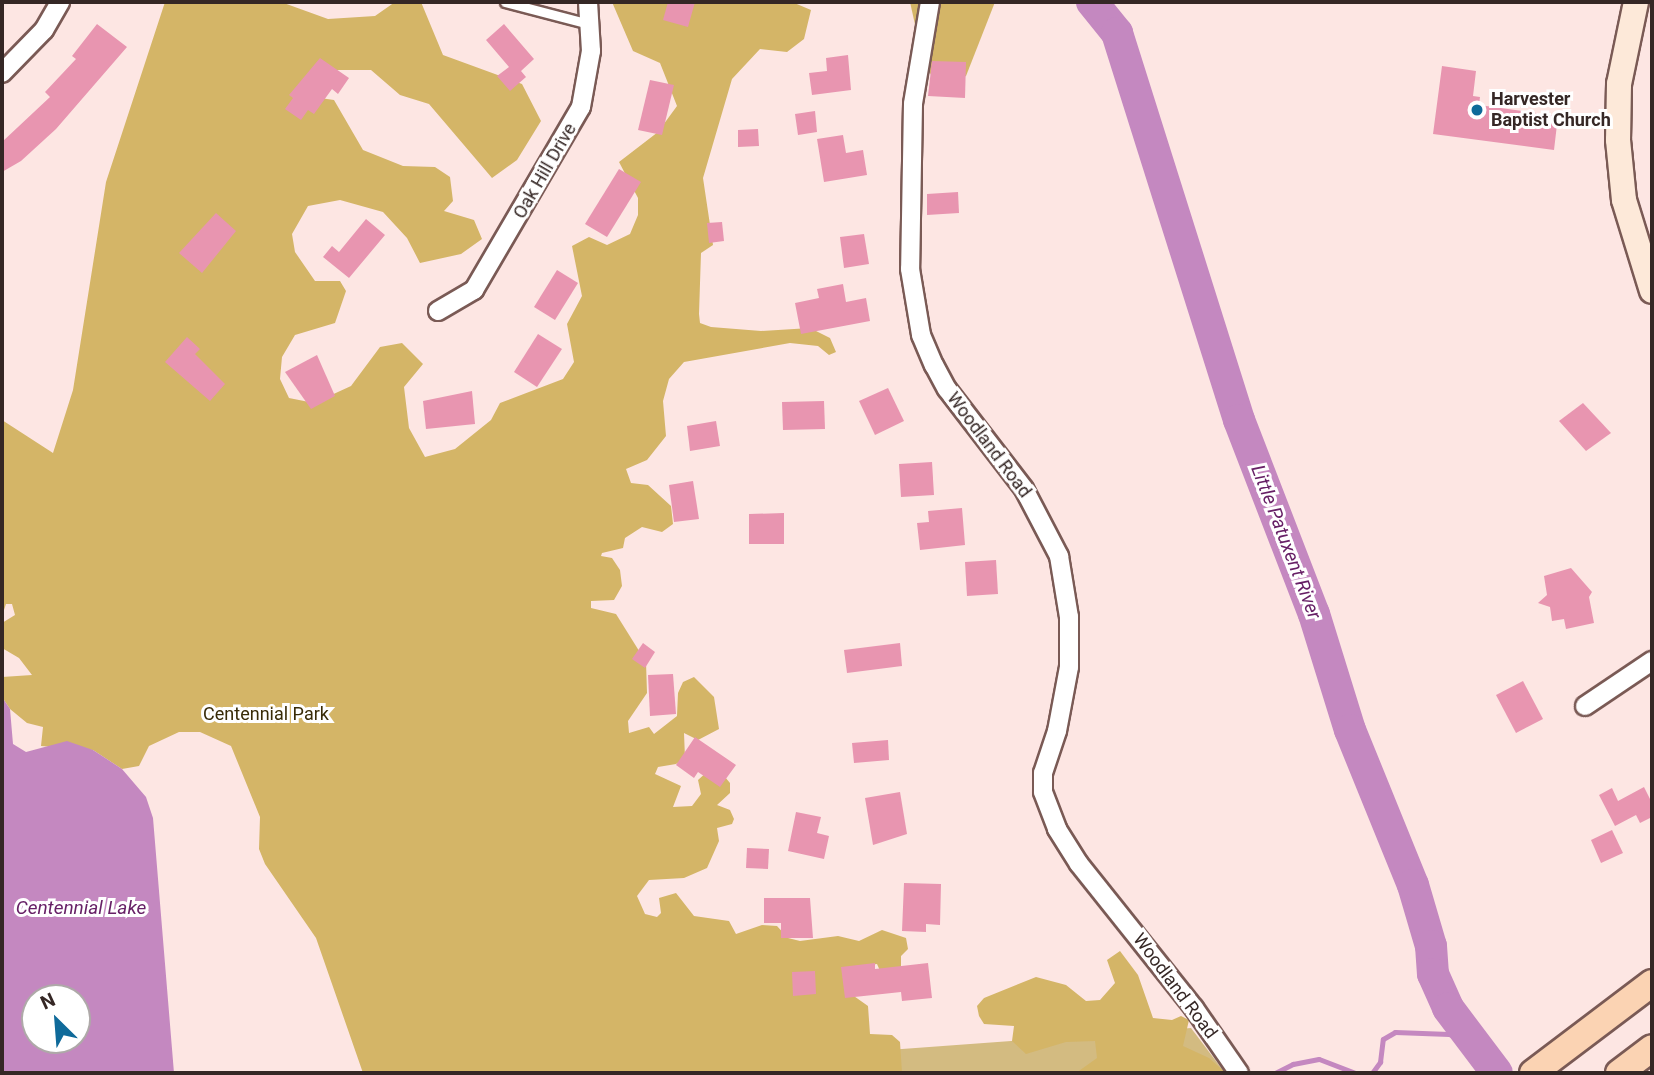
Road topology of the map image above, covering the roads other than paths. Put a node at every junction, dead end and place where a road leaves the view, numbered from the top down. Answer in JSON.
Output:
{"nodes":[{"id":1,"x":60,"y":2,"type":"edge"},
{"id":2,"x":505,"y":2,"type":"edge"},
{"id":3,"x":588,"y":2,"type":"edge"},
{"id":4,"x":930,"y":2,"type":"edge"},
{"id":5,"x":1636,"y":2,"type":"edge"},
{"id":6,"x":589,"y":24,"type":"junction"},
{"id":7,"x":2,"y":73,"type":"edge"},
{"id":8,"x":1652,"y":291,"type":"edge"},
{"id":9,"x":438,"y":311,"type":"dead end"},
{"id":10,"x":1652,"y":661,"type":"edge"},
{"id":11,"x":1585,"y":706,"type":"dead end"},
{"id":12,"x":1652,"y":983,"type":"edge"},
{"id":13,"x":1652,"y":1048,"type":"edge"},
{"id":14,"x":1537,"y":1070,"type":"edge"},
{"id":15,"x":1240,"y":1073,"type":"edge"},
{"id":16,"x":1619,"y":1073,"type":"edge"}],
"edges":[{"from":1,"to":7,"type":"street"},
{"from":2,"to":6,"type":"lane"},
{"from":3,"to":6,"type":"street","name":"Oak Hill Drive"},
{"from":4,"to":15,"type":"street","name":"Woodland Road"},
{"from":5,"to":8,"type":"street"},
{"from":6,"to":9,"type":"street","name":"Oak Hill Drive"},
{"from":10,"to":11,"type":"street"},
{"from":12,"to":14,"type":"main road"},
{"from":13,"to":16,"type":"main road"}]}
